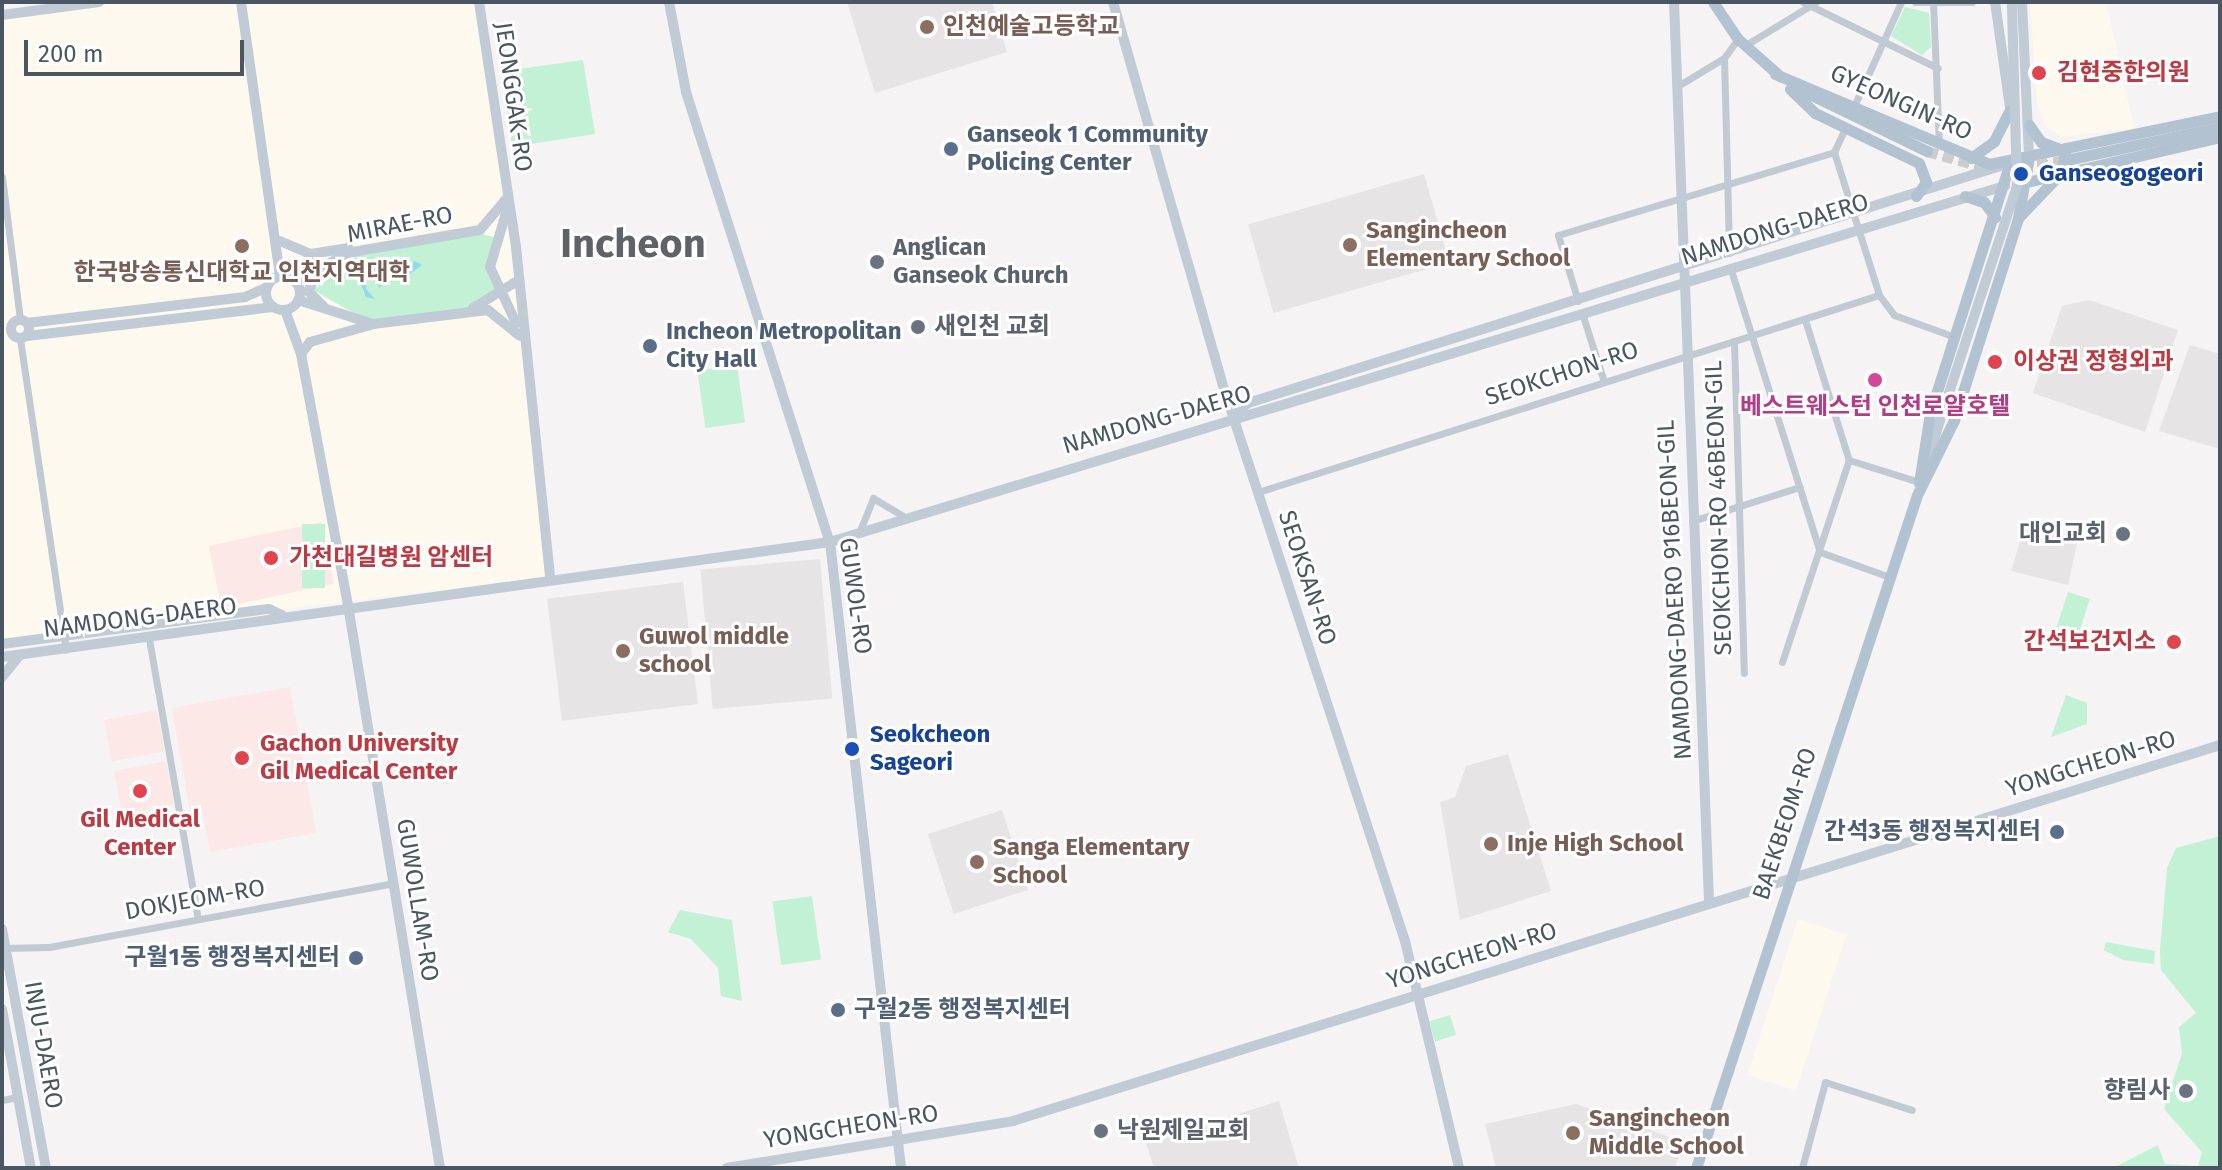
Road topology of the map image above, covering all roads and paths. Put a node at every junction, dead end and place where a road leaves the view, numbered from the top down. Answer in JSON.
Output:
{"nodes":[{"id":1,"x":99,"y":2,"type":"edge"},
{"id":2,"x":241,"y":2,"type":"edge"},
{"id":3,"x":479,"y":2,"type":"edge"},
{"id":4,"x":669,"y":2,"type":"edge"},
{"id":5,"x":1113,"y":2,"type":"edge"},
{"id":6,"x":1674,"y":2,"type":"edge"},
{"id":7,"x":1713,"y":2,"type":"edge"},
{"id":8,"x":1816,"y":2,"type":"edge"},
{"id":9,"x":1901,"y":2,"type":"edge"},
{"id":10,"x":1915,"y":2,"type":"edge"},
{"id":11,"x":1972,"y":2,"type":"edge"},
{"id":12,"x":1995,"y":2,"type":"edge"},
{"id":13,"x":2012,"y":2,"type":"edge"},
{"id":14,"x":2022,"y":2,"type":"edge"},
{"id":15,"x":1934,"y":4,"type":"edge"},
{"id":16,"x":1805,"y":5,"type":"edge"},
{"id":17,"x":2,"y":15,"type":"edge"},
{"id":18,"x":1741,"y":42,"type":"junction"},
{"id":19,"x":1882,"y":43,"type":"junction"},
{"id":20,"x":1724,"y":58,"type":"junction"},
{"id":21,"x":1938,"y":68,"type":"junction"},
{"id":22,"x":1775,"y":74,"type":"junction"},
{"id":23,"x":1676,"y":87,"type":"junction"},
{"id":24,"x":1855,"y":104,"type":"junction"},
{"id":25,"x":2010,"y":110,"type":"junction"},
{"id":26,"x":2220,"y":116,"type":"edge"},
{"id":27,"x":2029,"y":125,"type":"junction"},
{"id":28,"x":2220,"y":127,"type":"edge"},
{"id":29,"x":1845,"y":128,"type":"junction"},
{"id":30,"x":2220,"y":137,"type":"edge"},
{"id":31,"x":1932,"y":145,"type":"junction"},
{"id":32,"x":1834,"y":152,"type":"junction"},
{"id":33,"x":2066,"y":152,"type":"junction"},
{"id":34,"x":2029,"y":157,"type":"junction"},
{"id":35,"x":1971,"y":158,"type":"junction"},
{"id":36,"x":1919,"y":163,"type":"junction"},
{"id":37,"x":2010,"y":163,"type":"junction"},
{"id":38,"x":2075,"y":173,"type":"junction"},
{"id":39,"x":2,"y":177,"type":"edge"},
{"id":40,"x":2057,"y":177,"type":"junction"},
{"id":41,"x":2025,"y":182,"type":"junction"},
{"id":42,"x":1727,"y":184,"type":"junction"},
{"id":43,"x":2005,"y":186,"type":"junction"},
{"id":44,"x":1916,"y":196,"type":"junction"},
{"id":45,"x":1965,"y":196,"type":"junction"},
{"id":46,"x":507,"y":198,"type":"junction"},
{"id":47,"x":1679,"y":198,"type":"junction"},
{"id":48,"x":1853,"y":215,"type":"junction"},
{"id":49,"x":1995,"y":217,"type":"junction"},
{"id":50,"x":2018,"y":218,"type":"junction"},
{"id":51,"x":1857,"y":227,"type":"junction"},
{"id":52,"x":471,"y":231,"type":"junction"},
{"id":53,"x":500,"y":239,"type":"junction"},
{"id":54,"x":280,"y":241,"type":"junction"},
{"id":55,"x":516,"y":247,"type":"junction"},
{"id":56,"x":363,"y":250,"type":"junction"},
{"id":57,"x":1729,"y":253,"type":"junction"},
{"id":58,"x":324,"y":266,"type":"junction"},
{"id":59,"x":1730,"y":267,"type":"junction"},
{"id":60,"x":1681,"y":275,"type":"junction"},
{"id":61,"x":280,"y":277,"type":"junction"},
{"id":62,"x":519,"y":280,"type":"junction"},
{"id":63,"x":296,"y":283,"type":"junction"},
{"id":64,"x":267,"y":287,"type":"junction"},
{"id":65,"x":503,"y":292,"type":"junction"},
{"id":66,"x":1879,"y":295,"type":"junction"},
{"id":67,"x":298,"y":300,"type":"junction"},
{"id":68,"x":1578,"y":301,"type":"junction"},
{"id":69,"x":273,"y":307,"type":"junction"},
{"id":70,"x":471,"y":309,"type":"junction"},
{"id":71,"x":285,"y":310,"type":"junction"},
{"id":72,"x":327,"y":311,"type":"junction"},
{"id":73,"x":1582,"y":313,"type":"junction"},
{"id":74,"x":1805,"y":320,"type":"junction"},
{"id":75,"x":16,"y":322,"type":"edge"},
{"id":76,"x":373,"y":324,"type":"junction"},
{"id":77,"x":15,"y":336,"type":"edge"},
{"id":78,"x":520,"y":336,"type":"junction"},
{"id":79,"x":1752,"y":336,"type":"junction"},
{"id":80,"x":1955,"y":337,"type":"junction"},
{"id":81,"x":1734,"y":341,"type":"junction"},
{"id":82,"x":301,"y":354,"type":"junction"},
{"id":83,"x":1685,"y":356,"type":"junction"},
{"id":84,"x":1604,"y":382,"type":"junction"},
{"id":85,"x":1233,"y":416,"type":"junction"},
{"id":86,"x":1849,"y":460,"type":"junction"},
{"id":87,"x":1919,"y":482,"type":"junction"},
{"id":88,"x":1800,"y":487,"type":"junction"},
{"id":89,"x":1258,"y":492,"type":"junction"},
{"id":90,"x":1917,"y":495,"type":"junction"},
{"id":91,"x":1739,"y":507,"type":"junction"},
{"id":92,"x":906,"y":518,"type":"junction"},
{"id":93,"x":1692,"y":521,"type":"junction"},
{"id":94,"x":859,"y":533,"type":"junction"},
{"id":95,"x":830,"y":542,"type":"junction"},
{"id":96,"x":1820,"y":552,"type":"junction"},
{"id":97,"x":550,"y":577,"type":"junction"},
{"id":98,"x":1890,"y":577,"type":"junction"},
{"id":99,"x":348,"y":605,"type":"junction"},
{"id":100,"x":282,"y":615,"type":"junction"},
{"id":101,"x":64,"y":637,"type":"junction"},
{"id":102,"x":2,"y":638,"type":"edge"},
{"id":103,"x":149,"y":639,"type":"junction"},
{"id":104,"x":18,"y":642,"type":"junction"},
{"id":105,"x":2,"y":644,"type":"edge"},
{"id":106,"x":66,"y":650,"type":"junction"},
{"id":107,"x":20,"y":655,"type":"junction"},
{"id":108,"x":2,"y":657,"type":"edge"},
{"id":109,"x":1782,"y":662,"type":"dead end"},
{"id":110,"x":1744,"y":673,"type":"dead end"},
{"id":111,"x":2,"y":677,"type":"edge"},
{"id":112,"x":2220,"y":745,"type":"edge"},
{"id":113,"x":1790,"y":878,"type":"junction"},
{"id":114,"x":394,"y":883,"type":"junction"},
{"id":115,"x":1709,"y":902,"type":"junction"},
{"id":116,"x":198,"y":919,"type":"junction"},
{"id":117,"x":2,"y":929,"type":"edge"},
{"id":118,"x":4,"y":948,"type":"edge"},
{"id":119,"x":1417,"y":994,"type":"junction"},
{"id":120,"x":2,"y":1009,"type":"edge"},
{"id":121,"x":18,"y":1097,"type":"junction"},
{"id":122,"x":2,"y":1100,"type":"edge"},
{"id":123,"x":1912,"y":1110,"type":"dead end"},
{"id":124,"x":897,"y":1139,"type":"junction"},
{"id":125,"x":31,"y":1168,"type":"edge"},
{"id":126,"x":46,"y":1168,"type":"edge"},
{"id":127,"x":440,"y":1168,"type":"edge"},
{"id":128,"x":727,"y":1168,"type":"edge"},
{"id":129,"x":901,"y":1168,"type":"edge"},
{"id":130,"x":1459,"y":1168,"type":"edge"},
{"id":131,"x":1696,"y":1168,"type":"edge"},
{"id":132,"x":1802,"y":1168,"type":"edge"}],
"edges":[{"from":1,"to":17,"type":"street"},
{"from":2,"to":54,"type":"street"},
{"from":3,"to":46,"type":"street","name":"JEONGGAK-RO"},
{"from":4,"to":95,"type":"street","name":"GUWOL-RO"},
{"from":5,"to":85,"type":"street","name":"SEOKSAN-RO"},
{"from":6,"to":23,"type":"street","name":"NAMDONG-DAERO 916BEON-GIL"},
{"from":7,"to":18,"type":"main road","name":"GYEONGIN-RO"},
{"from":8,"to":16,"type":"street"},
{"from":9,"to":19,"type":"street"},
{"from":10,"to":15,"type":"street"},
{"from":11,"to":15,"type":"street"},
{"from":12,"to":25,"type":"street","name":"BAEKBEOM-RO"},
{"from":13,"to":90,"type":"street","name":"BAEKBEOM-RO","bridge":true},
{"from":14,"to":27,"type":"street","name":"BAEKBEOM-RO"},
{"from":15,"to":21,"type":"street"},
{"from":16,"to":18,"type":"street"},
{"from":16,"to":19,"type":"street"},
{"from":18,"to":20,"type":"street"},
{"from":18,"to":22,"type":"main road","name":"GYEONGIN-RO"},
{"from":19,"to":21,"type":"street"},
{"from":19,"to":24,"type":"street"},
{"from":20,"to":23,"type":"street"},
{"from":20,"to":42,"type":"street"},
{"from":21,"to":31,"type":"street"},
{"from":22,"to":24,"type":"main road","name":"GYEONGIN-RO"},
{"from":22,"to":29,"type":"main road","name":"GYEONGIN-RO"},
{"from":22,"to":31,"type":"main road","name":"GYEONGIN-RO"},
{"from":23,"to":47,"type":"street","name":"NAMDONG-DAERO 916BEON-GIL"},
{"from":24,"to":31,"type":"main road","name":"GYEONGIN-RO"},
{"from":25,"to":35,"type":"main road"},
{"from":25,"to":37,"type":"street","name":"BAEKBEOM-RO"},
{"from":26,"to":33,"type":"main road"},
{"from":27,"to":33,"type":"main road"},
{"from":27,"to":34,"type":"street","name":"BAEKBEOM-RO"},
{"from":28,"to":33,"type":"main road"},
{"from":29,"to":32,"type":"street"},
{"from":29,"to":36,"type":"main road","name":"GYEONGIN-RO"},
{"from":30,"to":38,"type":"main road","name":"NAMDONG-DAERO"},
{"from":31,"to":35,"type":"main road","name":"GYEONGIN-RO"},
{"from":31,"to":36,"type":"main road"},
{"from":32,"to":42,"type":"street"},
{"from":32,"to":48,"type":"street"},
{"from":33,"to":34,"type":"main road"},
{"from":33,"to":38,"type":"main road"},
{"from":34,"to":37,"type":"main road"},
{"from":34,"to":41,"type":"main road","name":"BAEKBEOM-RO"},
{"from":35,"to":37,"type":"main road","name":"GYEONGIN-RO"},
{"from":36,"to":44,"type":"main road"},
{"from":37,"to":43,"type":"main road","name":"BAEKBEOM-RO"},
{"from":37,"to":44,"type":"street"},
{"from":38,"to":40,"type":"main road","name":"NAMDONG-DAERO"},
{"from":39,"to":75,"type":"street"},
{"from":40,"to":41,"type":"main road","name":"NAMDONG-DAERO"},
{"from":40,"to":50,"type":"main road"},
{"from":41,"to":43,"type":"main road","name":"NAMDONG-DAERO"},
{"from":41,"to":50,"type":"main road","name":"BAEKBEOM-RO"},
{"from":42,"to":47,"type":"street"},
{"from":42,"to":57,"type":"street"},
{"from":43,"to":45,"type":"street","name":"NAMDONG-DAERO"},
{"from":43,"to":49,"type":"main road","name":"BAEKBEOM-RO"},
{"from":44,"to":48,"type":"street"},
{"from":45,"to":49,"type":"main road"},
{"from":45,"to":51,"type":"street","name":"NAMDONG-DAERO"},
{"from":46,"to":52,"type":"street"},
{"from":46,"to":53,"type":"street","name":"JEONGGAK-RO"},
{"from":46,"to":55,"type":"street","name":"JEONGGAK-RO"},
{"from":47,"to":60,"type":"street","name":"NAMDONG-DAERO 916BEON-GIL"},
{"from":47,"to":68,"type":"street"},
{"from":48,"to":51,"type":"street"},
{"from":48,"to":57,"type":"street"},
{"from":49,"to":80,"type":"main road","name":"BAEKBEOM-RO"},
{"from":50,"to":90,"type":"main road","name":"BAEKBEOM-RO"},
{"from":51,"to":59,"type":"street","name":"NAMDONG-DAERO"},
{"from":51,"to":66,"type":"street"},
{"from":52,"to":53,"type":"street"},
{"from":52,"to":56,"type":"street","name":"MIRAE-RO"},
{"from":53,"to":55,"type":"street"},
{"from":53,"to":65,"type":"street","name":"JEONGGAK-RO"},
{"from":54,"to":56,"type":"street"},
{"from":54,"to":61,"type":"street"},
{"from":55,"to":62,"type":"street","name":"JEONGGAK-RO"},
{"from":56,"to":58,"type":"street","name":"MIRAE-RO"},
{"from":57,"to":60,"type":"street"},
{"from":58,"to":63,"type":"street","name":"MIRAE-RO"},
{"from":58,"to":72,"type":"street"},
{"from":59,"to":60,"type":"street","name":"NAMDONG-DAERO"},
{"from":59,"to":79,"type":"street"},
{"from":60,"to":68,"type":"street"},
{"from":60,"to":73,"type":"street","name":"NAMDONG-DAERO"},
{"from":60,"to":83,"type":"street","name":"NAMDONG-DAERO 916BEON-GIL"},
{"from":61,"to":63,"type":"street"},
{"from":61,"to":64,"type":"street"},
{"from":62,"to":65,"type":"street"},
{"from":62,"to":78,"type":"street","name":"JEONGGAK-RO"},
{"from":63,"to":67,"type":"street"},
{"from":64,"to":69,"type":"street"},
{"from":64,"to":75,"type":"street"},
{"from":65,"to":70,"type":"street"},
{"from":65,"to":78,"type":"street","name":"JEONGGAK-RO"},
{"from":66,"to":74,"type":"street","name":"SEOKCHON-RO"},
{"from":66,"to":80,"type":"street"},
{"from":67,"to":71,"type":"street"},
{"from":67,"to":72,"type":"street"},
{"from":68,"to":85,"type":"street"},
{"from":69,"to":71,"type":"street"},
{"from":69,"to":77,"type":"street"},
{"from":70,"to":76,"type":"street"},
{"from":70,"to":78,"type":"street"},
{"from":71,"to":82,"type":"street","name":"GUWOLLAM-RO"},
{"from":72,"to":76,"type":"street"},
{"from":73,"to":84,"type":"street"},
{"from":73,"to":85,"type":"street","name":"NAMDONG-DAERO"},
{"from":74,"to":79,"type":"street","name":"SEOKCHON-RO"},
{"from":74,"to":86,"type":"street"},
{"from":75,"to":77,"type":"street"},
{"from":75,"to":77,"type":"street"},
{"from":76,"to":82,"type":"street"},
{"from":77,"to":101,"type":"street"},
{"from":78,"to":97,"type":"street"},
{"from":79,"to":81,"type":"street","name":"SEOKCHON-RO"},
{"from":79,"to":88,"type":"street"},
{"from":80,"to":87,"type":"main road","name":"BAEKBEOM-RO"},
{"from":81,"to":83,"type":"street","name":"SEOKCHON-RO"},
{"from":81,"to":91,"type":"street","name":"SEOKCHON-RO 46BEON-GIL"},
{"from":82,"to":99,"type":"street","name":"GUWOLLAM-RO"},
{"from":83,"to":84,"type":"street","name":"SEOKCHON-RO"},
{"from":83,"to":93,"type":"street","name":"NAMDONG-DAERO 916BEON-GIL"},
{"from":84,"to":89,"type":"street","name":"SEOKCHON-RO"},
{"from":85,"to":89,"type":"street","name":"SEOKSAN-RO"},
{"from":85,"to":92,"type":"street","name":"NAMDONG-DAERO"},
{"from":86,"to":87,"type":"street"},
{"from":86,"to":96,"type":"street"},
{"from":87,"to":90,"type":"main road","name":"BAEKBEOM-RO"},
{"from":88,"to":91,"type":"street"},
{"from":88,"to":96,"type":"street"},
{"from":89,"to":119,"type":"street","name":"SEOKSAN-RO"},
{"from":90,"to":98,"type":"main road","name":"BAEKBEOM-RO"},
{"from":91,"to":93,"type":"street"},
{"from":91,"to":110,"type":"street","name":"SEOKCHON-RO 46BEON-GIL"},
{"from":92,"to":94,"type":"street","name":"NAMDONG-DAERO"},
{"from":92,"to":94,"type":"street"},
{"from":93,"to":115,"type":"street","name":"NAMDONG-DAERO 916BEON-GIL"},
{"from":94,"to":95,"type":"street","name":"NAMDONG-DAERO"},
{"from":95,"to":97,"type":"street","name":"NAMDONG-DAERO"},
{"from":95,"to":124,"type":"street","name":"GUWOL-RO"},
{"from":96,"to":98,"type":"street"},
{"from":96,"to":109,"type":"street"},
{"from":97,"to":99,"type":"street","name":"NAMDONG-DAERO"},
{"from":98,"to":113,"type":"main road","name":"BAEKBEOM-RO"},
{"from":99,"to":100,"type":"street","name":"NAMDONG-DAERO"},
{"from":99,"to":114,"type":"street","name":"GUWOLLAM-RO"},
{"from":100,"to":101,"type":"street","name":"NAMDONG-DAERO"},
{"from":100,"to":103,"type":"street","name":"NAMDONG-DAERO"},
{"from":101,"to":104,"type":"street","name":"NAMDONG-DAERO"},
{"from":101,"to":106,"type":"street"},
{"from":102,"to":104,"type":"street"},
{"from":103,"to":106,"type":"street","name":"NAMDONG-DAERO"},
{"from":103,"to":116,"type":"street"},
{"from":104,"to":105,"type":"street","name":"NAMDONG-DAERO"},
{"from":106,"to":107,"type":"street","name":"NAMDONG-DAERO"},
{"from":107,"to":108,"type":"street","name":"NAMDONG-DAERO"},
{"from":107,"to":111,"type":"street"},
{"from":112,"to":113,"type":"street","name":"YONGCHEON-RO"},
{"from":113,"to":115,"type":"street","name":"YONGCHEON-RO"},
{"from":113,"to":131,"type":"main road","name":"BAEKBEOM-RO"},
{"from":114,"to":116,"type":"street","name":"DOKJEOM-RO"},
{"from":114,"to":127,"type":"street","name":"GUWOLLAM-RO"},
{"from":115,"to":119,"type":"street","name":"YONGCHEON-RO"},
{"from":116,"to":118,"type":"street","name":"DOKJEOM-RO"},
{"from":117,"to":118,"type":"street","name":"INJU-DAERO"},
{"from":118,"to":126,"type":"street","name":"INJU-DAERO"},
{"from":119,"to":124,"type":"street","name":"YONGCHEON-RO"},
{"from":119,"to":130,"type":"street","name":"SEOKSAN-RO"},
{"from":120,"to":121,"type":"street","name":"INJU-DAERO"},
{"from":121,"to":122,"type":"street"},
{"from":121,"to":125,"type":"street","name":"INJU-DAERO"},
{"from":123,"to":132,"type":"street"},
{"from":124,"to":128,"type":"street","name":"YONGCHEON-RO"},
{"from":124,"to":129,"type":"street","name":"GUWOL-RO"}]}
